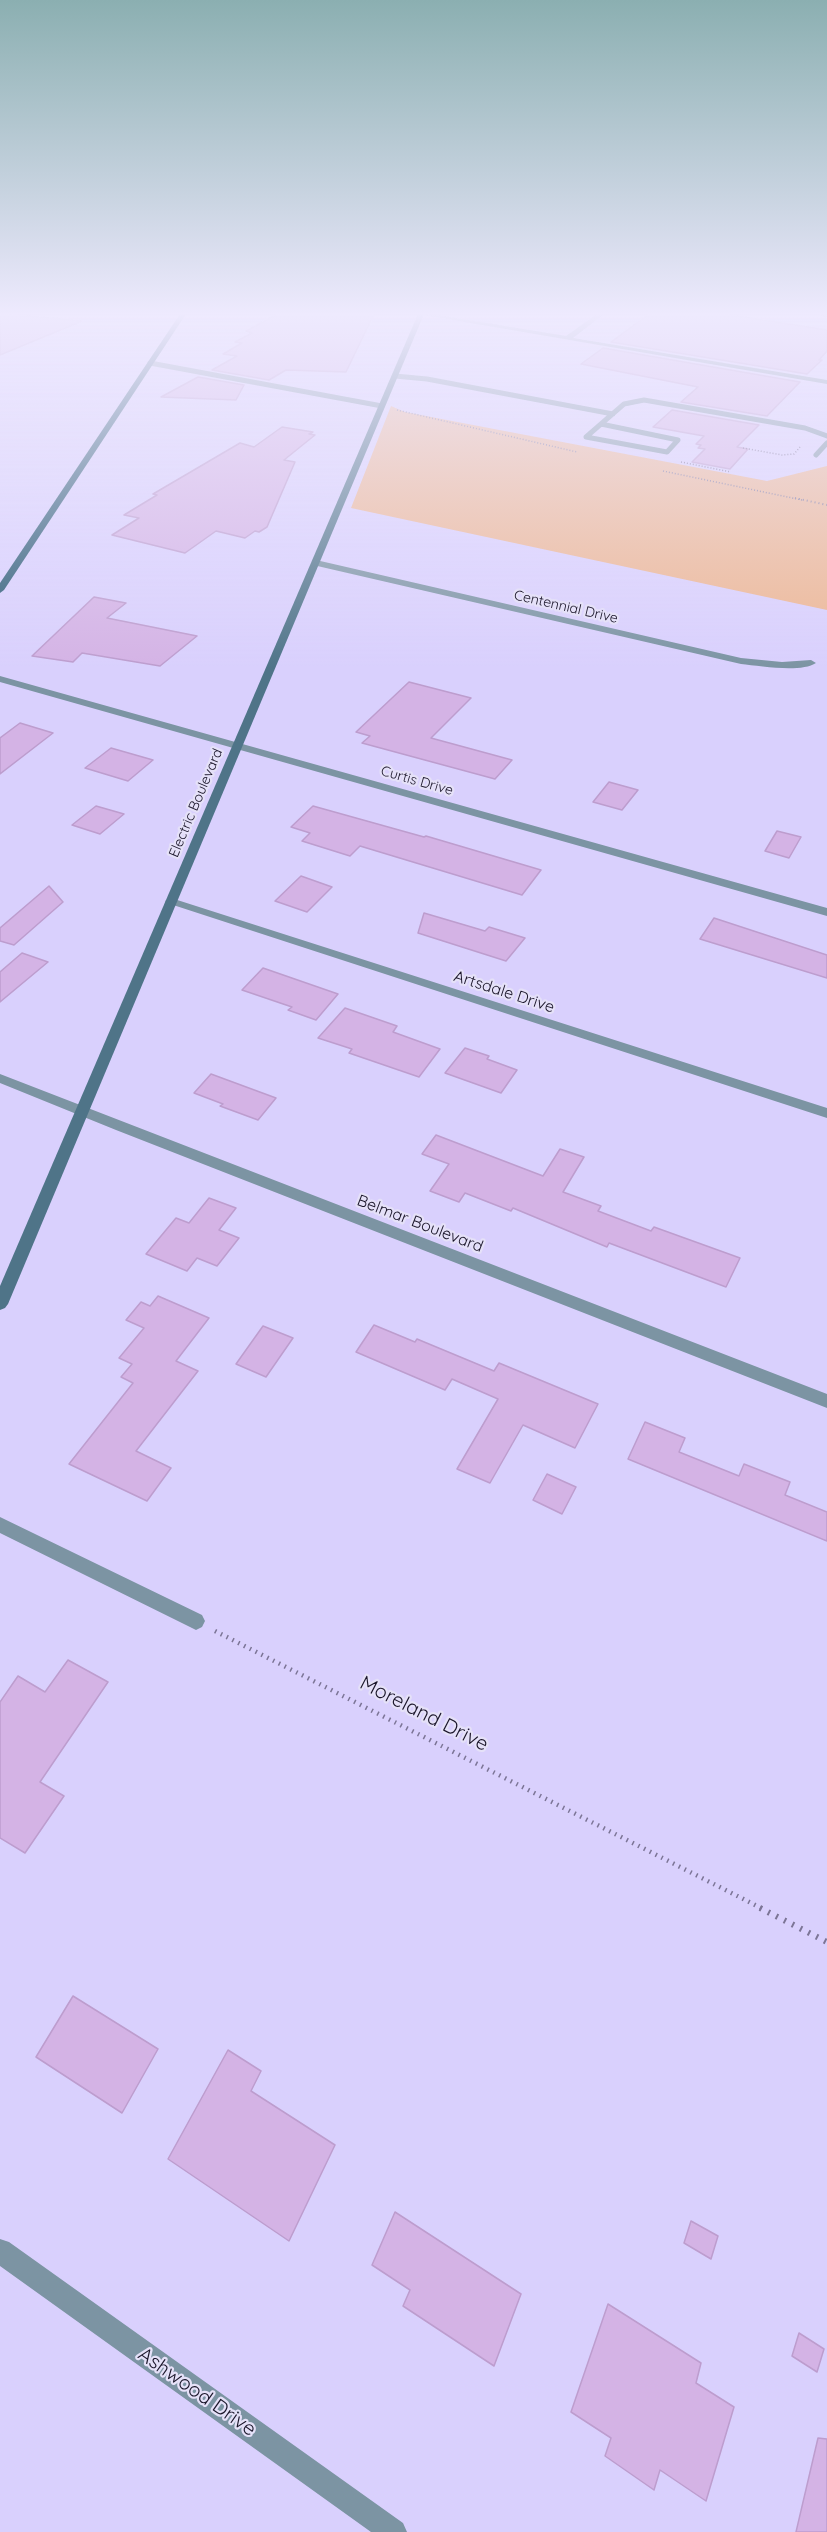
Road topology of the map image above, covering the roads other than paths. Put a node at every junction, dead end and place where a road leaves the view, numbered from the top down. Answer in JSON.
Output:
{"nodes":[{"id":1,"x":104,"y":432,"type":"edge"},
{"id":2,"x":371,"y":432,"type":"edge"},
{"id":3,"x":592,"y":432,"type":"edge"},
{"id":4,"x":643,"y":432,"type":"edge"},
{"id":5,"x":827,"y":443,"type":"edge"},
{"id":6,"x":816,"y":455,"type":"dead end"},
{"id":7,"x":316,"y":563,"type":"junction"},
{"id":8,"x":0,"y":590,"type":"edge"},
{"id":9,"x":812,"y":663,"type":"dead end"},
{"id":10,"x":0,"y":679,"type":"edge"},
{"id":11,"x":237,"y":745,"type":"junction"},
{"id":12,"x":171,"y":901,"type":"junction"},
{"id":13,"x":827,"y":912,"type":"edge"},
{"id":14,"x":0,"y":1078,"type":"edge"},
{"id":15,"x":83,"y":1111,"type":"junction"},
{"id":16,"x":827,"y":1113,"type":"edge"},
{"id":17,"x":0,"y":1304,"type":"edge"},
{"id":18,"x":827,"y":1401,"type":"edge"},
{"id":19,"x":0,"y":1526,"type":"edge"},
{"id":20,"x":196,"y":1621,"type":"road end"},
{"id":21,"x":0,"y":2251,"type":"edge"},
{"id":22,"x":394,"y":2532,"type":"edge"}],
"edges":[{"from":1,"to":8,"type":"main road"},
{"from":2,"to":7,"type":"street","name":"Electric Boulevard"},
{"from":3,"to":4,"type":"lane"},
{"from":5,"to":6,"type":"lane"},
{"from":7,"to":9,"type":"street","name":"Centennial Drive"},
{"from":7,"to":11,"type":"street","name":"Electric Boulevard"},
{"from":10,"to":11,"type":"street","name":"Curtis Drive"},
{"from":11,"to":12,"type":"street","name":"Electric Boulevard"},
{"from":11,"to":13,"type":"street","name":"Curtis Drive"},
{"from":12,"to":15,"type":"street","name":"Electric Boulevard"},
{"from":12,"to":16,"type":"street","name":"Artsdale Drive"},
{"from":14,"to":15,"type":"street","name":"Belmar Boulevard"},
{"from":15,"to":17,"type":"street","name":"Electric Boulevard"},
{"from":15,"to":18,"type":"street","name":"Belmar Boulevard"},
{"from":19,"to":20,"type":"street"},
{"from":21,"to":22,"type":"street","name":"Ashwood Drive"}]}
